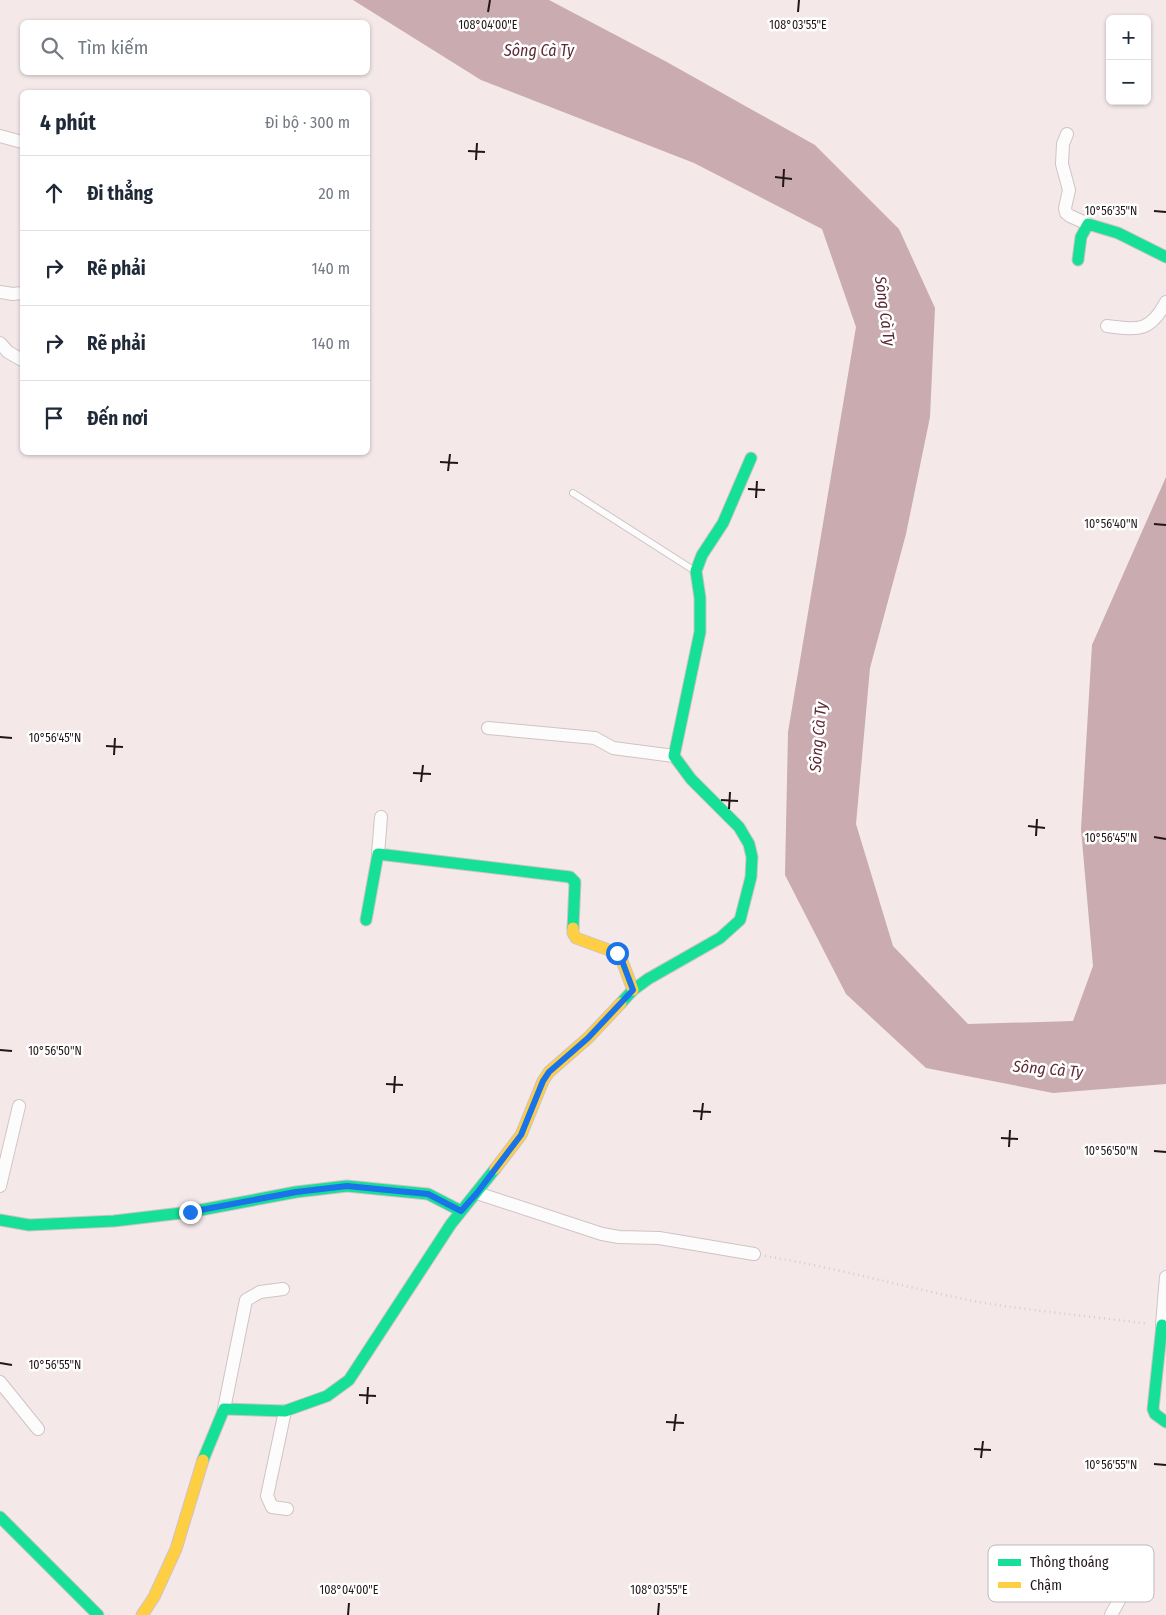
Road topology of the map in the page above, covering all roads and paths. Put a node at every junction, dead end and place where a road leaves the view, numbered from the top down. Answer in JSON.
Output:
{"nodes":[{"id":1,"x":1067,"y":134,"type":"dead end"},
{"id":2,"x":0,"y":136,"type":"edge"},
{"id":3,"x":20,"y":141,"type":"edge"},
{"id":4,"x":1088,"y":224,"type":"junction"},
{"id":5,"x":1166,"y":257,"type":"edge"},
{"id":6,"x":1078,"y":260,"type":"dead end"},
{"id":7,"x":0,"y":292,"type":"edge"},
{"id":8,"x":20,"y":292,"type":"edge"},
{"id":9,"x":1166,"y":302,"type":"edge"},
{"id":10,"x":1107,"y":326,"type":"dead end"},
{"id":11,"x":0,"y":343,"type":"edge"},
{"id":12,"x":20,"y":359,"type":"edge"},
{"id":13,"x":751,"y":458,"type":"dead end"},
{"id":14,"x":573,"y":493,"type":"dead end"},
{"id":15,"x":696,"y":571,"type":"junction"},
{"id":16,"x":488,"y":728,"type":"dead end"},
{"id":17,"x":674,"y":756,"type":"junction"},
{"id":18,"x":381,"y":817,"type":"dead end"},
{"id":19,"x":378,"y":854,"type":"junction"},
{"id":20,"x":366,"y":920,"type":"dead end"},
{"id":21,"x":633,"y":990,"type":"junction"},
{"id":22,"x":19,"y":1106,"type":"dead end"},
{"id":23,"x":0,"y":1186,"type":"edge"},
{"id":24,"x":477,"y":1193,"type":"junction"},
{"id":25,"x":461,"y":1211,"type":"junction"},
{"id":26,"x":0,"y":1220,"type":"edge"},
{"id":27,"x":754,"y":1254,"type":"joint"},
{"id":28,"x":1166,"y":1277,"type":"edge"},
{"id":29,"x":284,"y":1289,"type":"dead end"},
{"id":30,"x":1164,"y":1326,"type":"edge"},
{"id":31,"x":0,"y":1382,"type":"edge"},
{"id":32,"x":224,"y":1409,"type":"junction"},
{"id":33,"x":285,"y":1411,"type":"junction"},
{"id":34,"x":1166,"y":1422,"type":"edge"},
{"id":35,"x":38,"y":1429,"type":"dead end"},
{"id":36,"x":287,"y":1509,"type":"dead end"},
{"id":37,"x":0,"y":1517,"type":"edge"},
{"id":38,"x":1118,"y":1602,"type":"edge"},
{"id":39,"x":98,"y":1615,"type":"edge"},
{"id":40,"x":142,"y":1615,"type":"edge"},
{"id":41,"x":1112,"y":1615,"type":"edge"}],
"edges":[{"from":1,"to":4,"type":"street"},
{"from":2,"to":3,"type":"street"},
{"from":4,"to":5,"type":"street"},
{"from":4,"to":6,"type":"street"},
{"from":7,"to":8,"type":"street"},
{"from":9,"to":10,"type":"street"},
{"from":11,"to":12,"type":"street"},
{"from":13,"to":15,"type":"street"},
{"from":14,"to":15,"type":"lane"},
{"from":15,"to":17,"type":"street"},
{"from":16,"to":17,"type":"street"},
{"from":17,"to":21,"type":"street"},
{"from":18,"to":19,"type":"street"},
{"from":19,"to":20,"type":"street"},
{"from":19,"to":21,"type":"street"},
{"from":21,"to":24,"type":"street"},
{"from":22,"to":23,"type":"street"},
{"from":24,"to":25,"type":"street"},
{"from":24,"to":27,"type":"street"},
{"from":25,"to":26,"type":"street"},
{"from":25,"to":33,"type":"street"},
{"from":27,"to":30,"type":"path"},
{"from":28,"to":30,"type":"street"},
{"from":29,"to":32,"type":"street"},
{"from":30,"to":34,"type":"street"},
{"from":31,"to":35,"type":"street"},
{"from":32,"to":33,"type":"street"},
{"from":32,"to":40,"type":"street"},
{"from":33,"to":36,"type":"street"},
{"from":37,"to":39,"type":"street"},
{"from":38,"to":41,"type":"street"}]}
